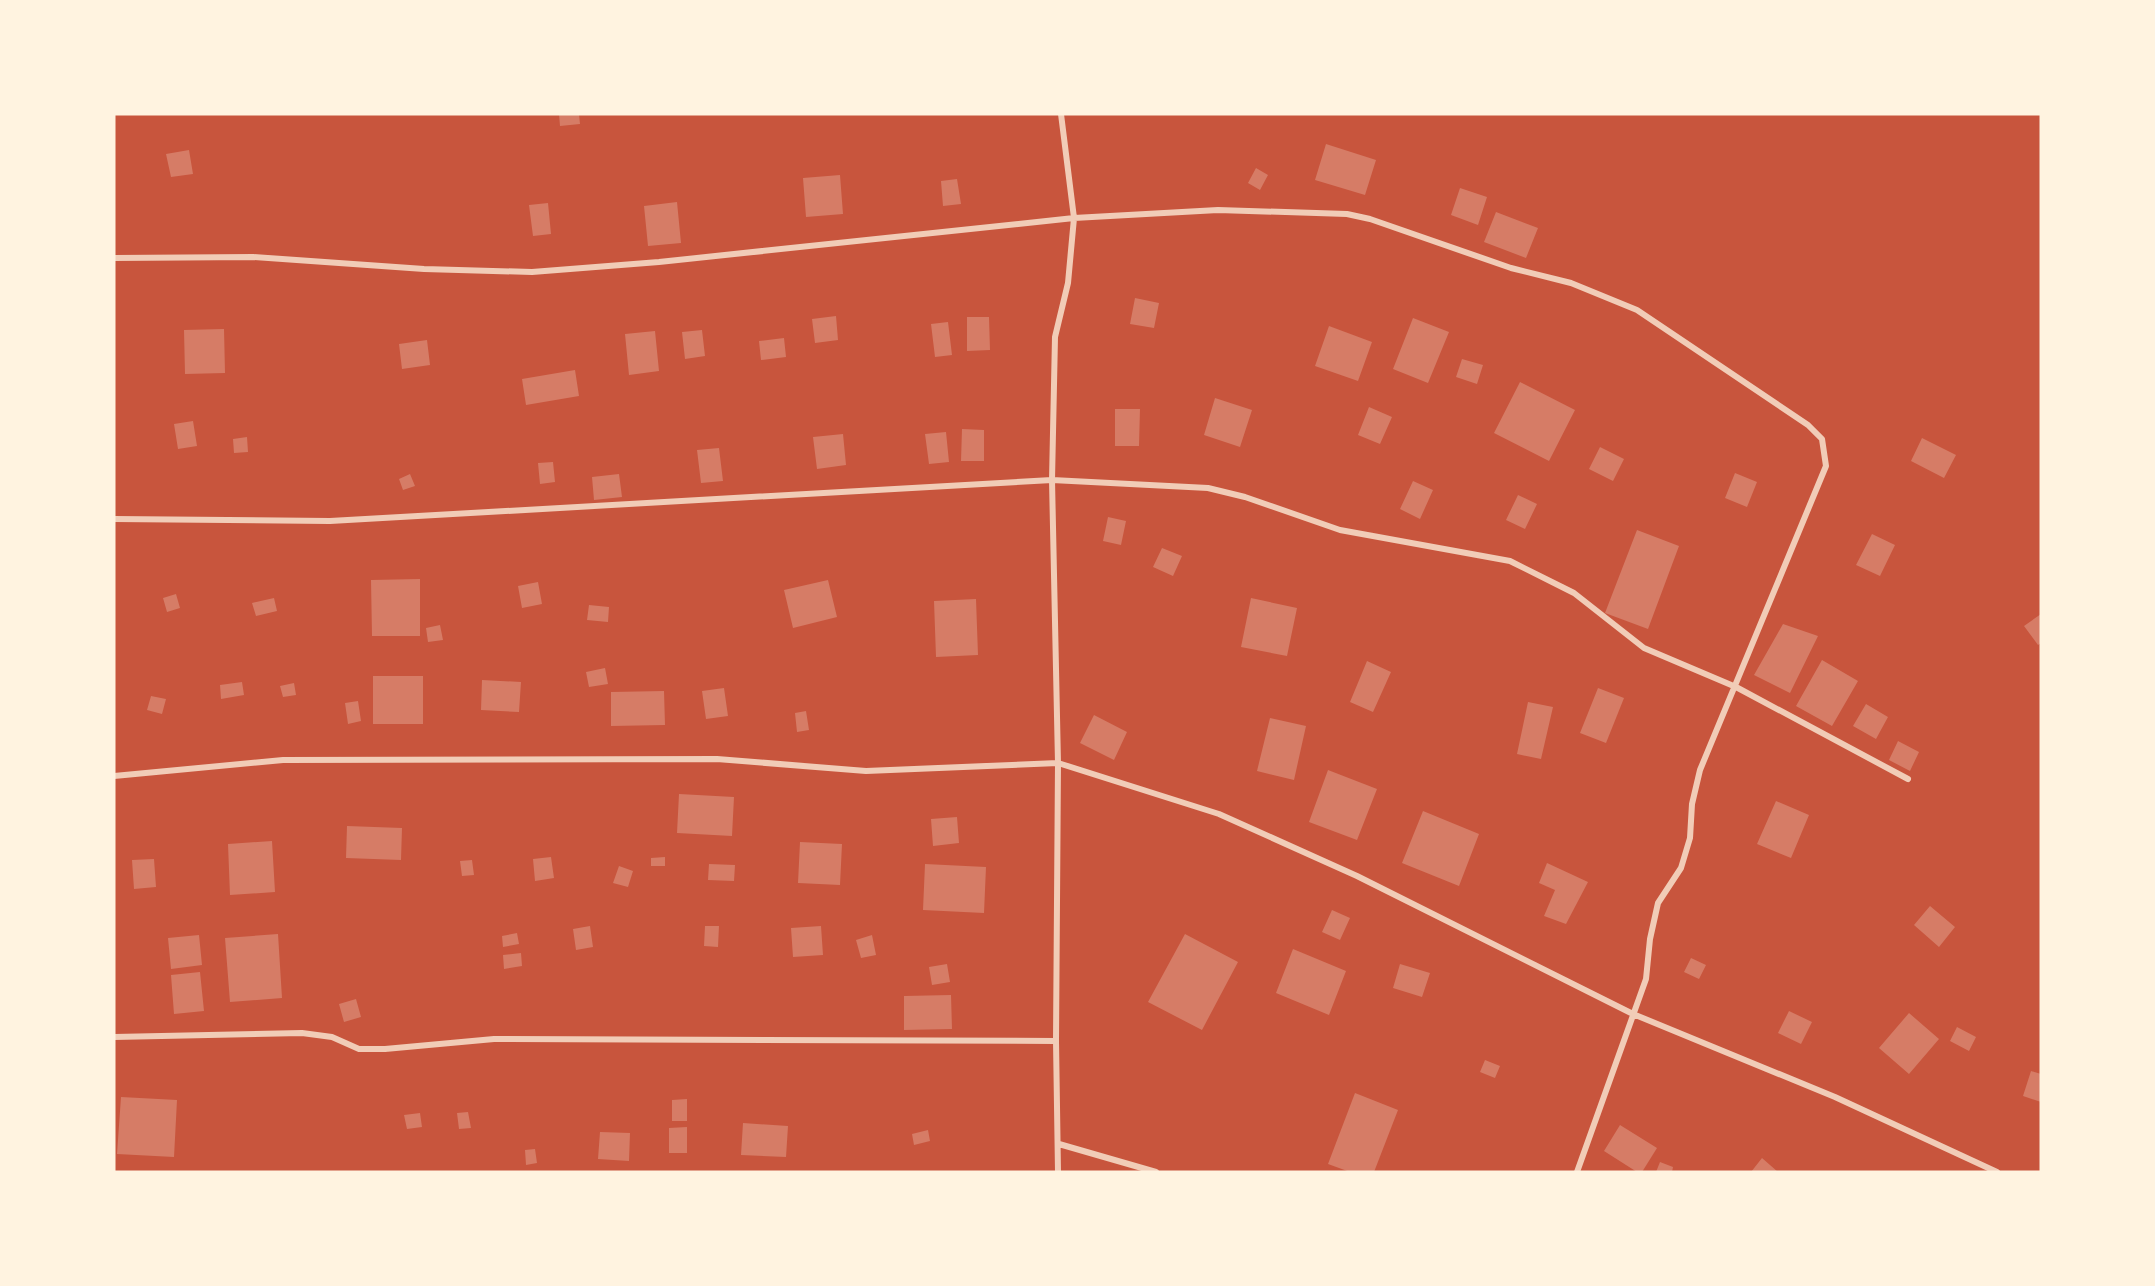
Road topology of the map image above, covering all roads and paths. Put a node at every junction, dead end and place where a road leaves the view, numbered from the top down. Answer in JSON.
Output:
{"nodes":[{"id":1,"x":1061,"y":114,"type":"edge"},
{"id":2,"x":1074,"y":218,"type":"junction"},
{"id":3,"x":114,"y":258,"type":"edge"},
{"id":4,"x":1052,"y":480,"type":"junction"},
{"id":5,"x":114,"y":519,"type":"edge"},
{"id":6,"x":1736,"y":687,"type":"junction"},
{"id":7,"x":1058,"y":763,"type":"junction"},
{"id":8,"x":114,"y":776,"type":"edge"},
{"id":9,"x":1908,"y":778,"type":"dead end"},
{"id":10,"x":1633,"y":1014,"type":"junction"},
{"id":11,"x":114,"y":1037,"type":"edge"},
{"id":12,"x":1056,"y":1041,"type":"junction"},
{"id":13,"x":1059,"y":1144,"type":"junction"},
{"id":14,"x":1058,"y":1172,"type":"edge"},
{"id":15,"x":1155,"y":1172,"type":"edge"},
{"id":16,"x":1577,"y":1172,"type":"edge"},
{"id":17,"x":1997,"y":1172,"type":"edge"}],
"edges":[{"from":1,"to":2,"type":"street"},
{"from":2,"to":3,"type":"street"},
{"from":2,"to":4,"type":"street"},
{"from":2,"to":6,"type":"street"},
{"from":4,"to":5,"type":"street"},
{"from":4,"to":6,"type":"street"},
{"from":4,"to":7,"type":"street"},
{"from":6,"to":9,"type":"street"},
{"from":6,"to":10,"type":"street"},
{"from":7,"to":8,"type":"street"},
{"from":7,"to":10,"type":"street"},
{"from":7,"to":12,"type":"street"},
{"from":10,"to":16,"type":"street"},
{"from":10,"to":17,"type":"street"},
{"from":11,"to":12,"type":"street"},
{"from":12,"to":13,"type":"street"},
{"from":13,"to":14,"type":"street"},
{"from":13,"to":15,"type":"street"}]}
